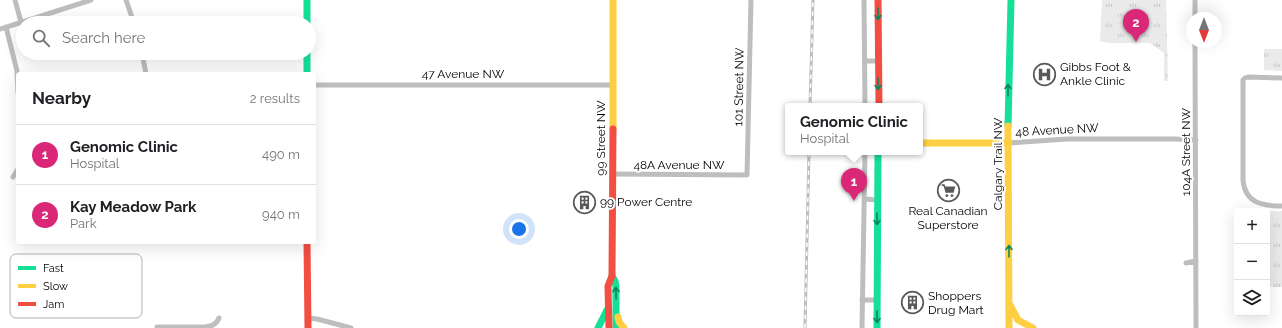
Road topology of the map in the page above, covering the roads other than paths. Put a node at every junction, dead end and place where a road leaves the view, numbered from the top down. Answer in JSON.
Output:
{"nodes":[{"id":1,"x":15,"y":0,"type":"edge"},
{"id":2,"x":91,"y":0,"type":"edge"},
{"id":3,"x":126,"y":0,"type":"edge"},
{"id":4,"x":307,"y":0,"type":"edge"},
{"id":5,"x":613,"y":0,"type":"edge"},
{"id":6,"x":751,"y":0,"type":"edge"},
{"id":7,"x":864,"y":0,"type":"edge"},
{"id":8,"x":878,"y":0,"type":"edge"},
{"id":9,"x":1011,"y":0,"type":"edge"},
{"id":10,"x":1195,"y":0,"type":"edge"},
{"id":11,"x":1195,"y":12,"type":"edge"},
{"id":12,"x":19,"y":16,"type":"edge"},
{"id":13,"x":40,"y":16,"type":"edge"},
{"id":14,"x":132,"y":16,"type":"edge"},
{"id":15,"x":307,"y":16,"type":"edge"},
{"id":16,"x":16,"y":24,"type":"edge"},
{"id":17,"x":6,"y":27,"type":"junction"},
{"id":18,"x":0,"y":29,"type":"edge"},
{"id":19,"x":1196,"y":48,"type":"edge"},
{"id":20,"x":143,"y":60,"type":"edge"},
{"id":21,"x":307,"y":60,"type":"edge"},
{"id":22,"x":865,"y":61,"type":"junction"},
{"id":23,"x":878,"y":61,"type":"junction"},
{"id":24,"x":17,"y":72,"type":"edge"},
{"id":25,"x":146,"y":72,"type":"edge"},
{"id":26,"x":307,"y":72,"type":"edge"},
{"id":27,"x":1282,"y":78,"type":"edge"},
{"id":28,"x":316,"y":85,"type":"edge"},
{"id":29,"x":612,"y":85,"type":"junction"},
{"id":30,"x":865,"y":103,"type":"edge"},
{"id":31,"x":878,"y":103,"type":"edge"},
{"id":32,"x":1196,"y":140,"type":"junction"},
{"id":33,"x":923,"y":143,"type":"edge"},
{"id":34,"x":1009,"y":144,"type":"junction"},
{"id":35,"x":865,"y":155,"type":"edge"},
{"id":36,"x":878,"y":155,"type":"edge"},
{"id":37,"x":16,"y":172,"type":"edge"},
{"id":38,"x":612,"y":174,"type":"junction"},
{"id":39,"x":747,"y":175,"type":"joint"},
{"id":40,"x":13,"y":177,"type":"dead end"},
{"id":41,"x":865,"y":200,"type":"junction"},
{"id":42,"x":877,"y":200,"type":"junction"},
{"id":43,"x":1282,"y":206,"type":"edge"},
{"id":44,"x":307,"y":244,"type":"edge"},
{"id":45,"x":1196,"y":261,"type":"junction"},
{"id":46,"x":1186,"y":263,"type":"dead end"},
{"id":47,"x":612,"y":276,"type":"junction"},
{"id":48,"x":862,"y":300,"type":"junction"},
{"id":49,"x":876,"y":300,"type":"junction"},
{"id":50,"x":1009,"y":304,"type":"junction"},
{"id":51,"x":608,"y":308,"type":"junction"},
{"id":52,"x":617,"y":311,"type":"junction"},
{"id":53,"x":219,"y":318,"type":"dead end"},
{"id":54,"x":308,"y":318,"type":"junction"},
{"id":55,"x":157,"y":327,"type":"edge"},
{"id":56,"x":180,"y":328,"type":"edge"},
{"id":57,"x":308,"y":328,"type":"edge"},
{"id":58,"x":351,"y":328,"type":"edge"},
{"id":59,"x":598,"y":328,"type":"edge"},
{"id":60,"x":608,"y":328,"type":"edge"},
{"id":61,"x":616,"y":328,"type":"edge"},
{"id":62,"x":624,"y":328,"type":"edge"},
{"id":63,"x":862,"y":328,"type":"edge"},
{"id":64,"x":877,"y":328,"type":"edge"},
{"id":65,"x":1009,"y":328,"type":"edge"},
{"id":66,"x":1033,"y":328,"type":"edge"},
{"id":67,"x":1196,"y":328,"type":"edge"}],
"edges":[{"from":1,"to":12,"type":"street"},
{"from":2,"to":13,"type":"street"},
{"from":3,"to":14,"type":"street"},
{"from":4,"to":15,"type":"main road"},
{"from":5,"to":29,"type":"main road","name":"99 Street NW"},
{"from":6,"to":39,"type":"street","name":"101 Street NW"},
{"from":7,"to":22,"type":"street"},
{"from":8,"to":23,"type":"main road","one_way":true},
{"from":34,"to":9,"type":"main road","name":"Calgary Trail NW","one_way":true},
{"from":10,"to":11,"type":"street"},
{"from":16,"to":17,"type":"street"},
{"from":17,"to":18,"type":"street"},
{"from":17,"to":24,"type":"street"},
{"from":19,"to":32,"type":"street","name":"104A Street NW"},
{"from":20,"to":25,"type":"street"},
{"from":21,"to":26,"type":"main road"},
{"from":22,"to":23,"type":"street"},
{"from":22,"to":30,"type":"street"},
{"from":23,"to":31,"type":"main road","one_way":true},
{"from":27,"to":43,"type":"street"},
{"from":28,"to":29,"type":"street","name":"47 Avenue NW"},
{"from":29,"to":38,"type":"main road","name":"99 Street NW"},
{"from":32,"to":34,"type":"street","name":"48 Avenue NW"},
{"from":32,"to":45,"type":"street","name":"104A Street NW"},
{"from":33,"to":34,"type":"main road","name":"48 Avenue NW"},
{"from":50,"to":34,"type":"main road","name":"Calgary Trail NW","one_way":true},
{"from":35,"to":41,"type":"street"},
{"from":36,"to":42,"type":"main road"},
{"from":37,"to":40,"type":"street"},
{"from":38,"to":39,"type":"street","name":"48A Avenue NW"},
{"from":38,"to":47,"type":"main road","name":"99 Street NW"},
{"from":41,"to":42,"type":"street"},
{"from":41,"to":48,"type":"street"},
{"from":42,"to":49,"type":"main road","one_way":true},
{"from":44,"to":54,"type":"main road"},
{"from":45,"to":46,"type":"street"},
{"from":45,"to":67,"type":"street","name":"104A Street NW"},
{"from":47,"to":51,"type":"main road","name":"99 Street NW"},
{"from":52,"to":47,"type":"main road","name":"99 Street NW","one_way":true},
{"from":48,"to":49,"type":"street"},
{"from":48,"to":63,"type":"street"},
{"from":49,"to":64,"type":"main road","one_way":true},
{"from":50,"to":65,"type":"main road","name":"Calgary Trail NW"},
{"from":50,"to":66,"type":"main road"},
{"from":51,"to":59,"type":"main road"},
{"from":51,"to":60,"type":"main road","name":"99 Street NW"},
{"from":52,"to":61,"type":"main road","name":"99 Street NW"},
{"from":52,"to":62,"type":"main road"},
{"from":53,"to":56,"type":"street"},
{"from":54,"to":57,"type":"main road"},
{"from":54,"to":58,"type":"street"},
{"from":55,"to":56,"type":"street"}]}
